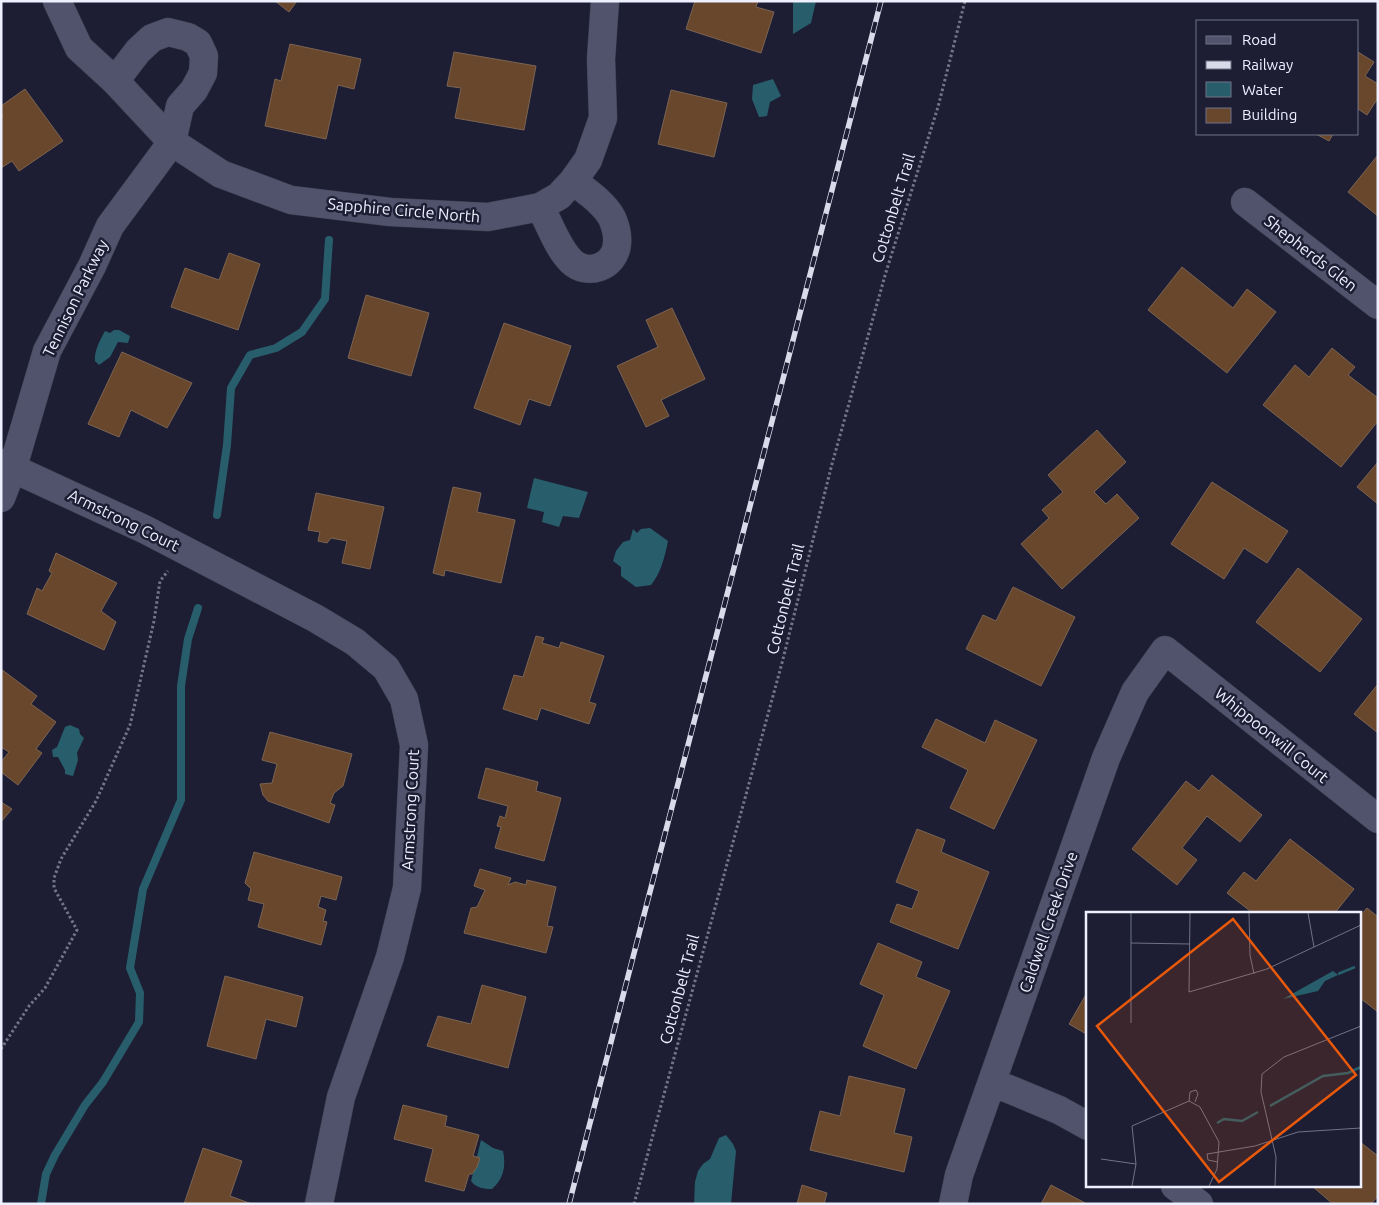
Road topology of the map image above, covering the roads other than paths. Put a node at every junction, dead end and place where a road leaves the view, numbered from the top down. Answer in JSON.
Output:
{"nodes":[{"id":1,"x":57,"y":1,"type":"edge"},
{"id":2,"x":605,"y":1,"type":"edge"},
{"id":3,"x":115,"y":81,"type":"junction"},
{"id":4,"x":172,"y":142,"type":"junction"},
{"id":5,"x":573,"y":181,"type":"junction"},
{"id":6,"x":1245,"y":202,"type":"dead end"},
{"id":7,"x":540,"y":207,"type":"junction"},
{"id":8,"x":1378,"y":305,"type":"edge"},
{"id":9,"x":7,"y":465,"type":"edge"},
{"id":10,"x":1,"y":498,"type":"edge"},
{"id":11,"x":1165,"y":650,"type":"joint"},
{"id":12,"x":1378,"y":819,"type":"edge"},
{"id":13,"x":992,"y":1082,"type":"junction"},
{"id":14,"x":1086,"y":1125,"type":"edge"},
{"id":15,"x":1178,"y":1188,"type":"edge"},
{"id":16,"x":319,"y":1204,"type":"edge"},
{"id":17,"x":952,"y":1204,"type":"edge"},
{"id":18,"x":1199,"y":1204,"type":"edge"}],
"edges":[{"from":1,"to":3,"type":"street","name":"Sapphire Circle North"},
{"from":2,"to":5,"type":"street","name":"Sapphire Circle North"},
{"from":3,"to":4,"type":"street","name":"Sapphire Circle North"},
{"from":3,"to":4,"type":"street"},
{"from":4,"to":7,"type":"street","name":"Sapphire Circle North"},
{"from":4,"to":9,"type":"street","name":"Tennison Parkway"},
{"from":5,"to":7,"type":"street","name":"Sapphire Circle North"},
{"from":5,"to":7,"type":"street"},
{"from":6,"to":8,"type":"street","name":"Shepherds Glen"},
{"from":9,"to":10,"type":"street","name":"Tennison Parkway"},
{"from":9,"to":16,"type":"street","name":"Armstrong Court"},
{"from":11,"to":12,"type":"street","name":"Whippoorwill Court"},
{"from":11,"to":13,"type":"street","name":"Caldwell Creek Drive"},
{"from":13,"to":14,"type":"street"},
{"from":13,"to":17,"type":"street","name":"Caldwell Creek Drive"},
{"from":15,"to":18,"type":"street"}]}
